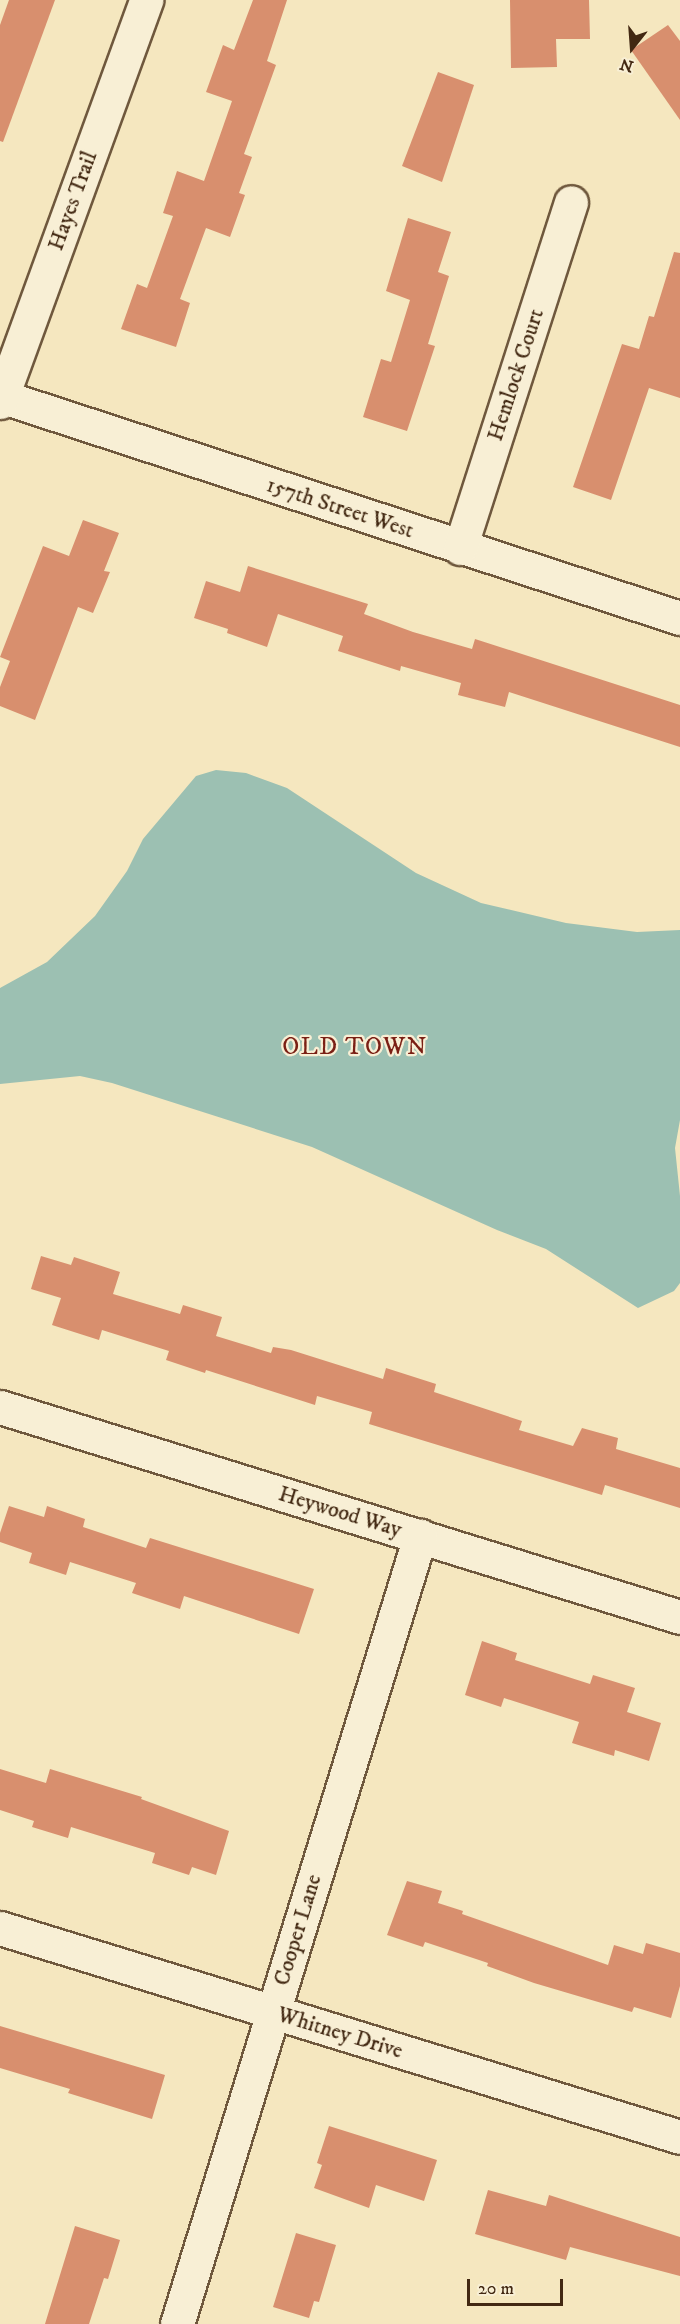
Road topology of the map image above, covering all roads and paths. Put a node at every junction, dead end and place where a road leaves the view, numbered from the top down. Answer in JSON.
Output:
{"nodes":[{"id":1,"x":146,"y":0,"type":"edge"},
{"id":2,"x":571,"y":202,"type":"dead end"},
{"id":3,"x":1,"y":398,"type":"edge"},
{"id":4,"x":460,"y":548,"type":"junction"},
{"id":5,"x":680,"y":618,"type":"edge"},
{"id":6,"x":0,"y":1407,"type":"edge"},
{"id":7,"x":420,"y":1536,"type":"junction"},
{"id":8,"x":680,"y":1617,"type":"edge"},
{"id":9,"x":0,"y":1928,"type":"edge"},
{"id":10,"x":273,"y":2012,"type":"junction"},
{"id":11,"x":680,"y":2137,"type":"edge"},
{"id":12,"x":177,"y":2324,"type":"edge"}],
"edges":[{"from":1,"to":3,"type":"street","name":"Hayes Trail"},
{"from":2,"to":4,"type":"street","name":"Hemlock Court"},
{"from":3,"to":4,"type":"street","name":"157th Street West"},
{"from":4,"to":5,"type":"street","name":"157th Street West"},
{"from":6,"to":7,"type":"street","name":"Heywood Way"},
{"from":7,"to":8,"type":"street","name":"Heywood Way"},
{"from":7,"to":10,"type":"street","name":"Cooper Lane"},
{"from":9,"to":10,"type":"street","name":"Whitney Drive"},
{"from":10,"to":11,"type":"street","name":"Whitney Drive"},
{"from":10,"to":12,"type":"street","name":"Cooper Lane"}]}
